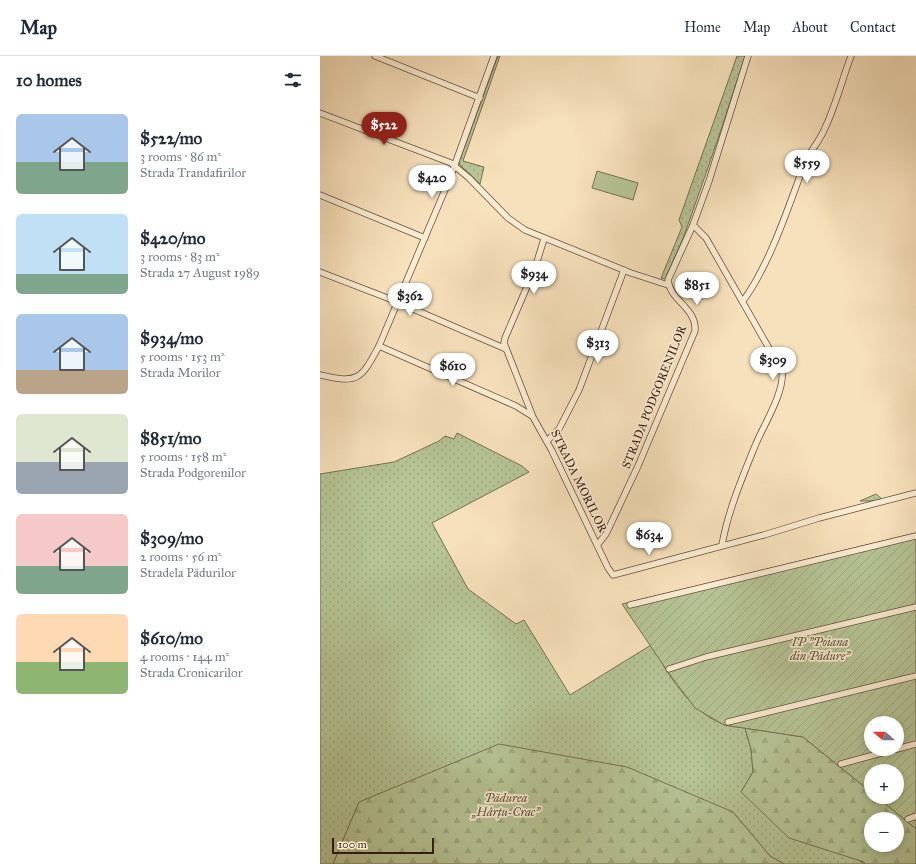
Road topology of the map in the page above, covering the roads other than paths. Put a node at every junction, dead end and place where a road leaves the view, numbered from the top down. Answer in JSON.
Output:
{"nodes":[{"id":1,"x":375,"y":56,"type":"edge"},
{"id":2,"x":494,"y":56,"type":"edge"},
{"id":3,"x":748,"y":56,"type":"edge"},
{"id":4,"x":851,"y":56,"type":"edge"},
{"id":5,"x":480,"y":98,"type":"junction"},
{"id":6,"x":320,"y":113,"type":"edge"},
{"id":7,"x":455,"y":166,"type":"junction"},
{"id":8,"x":320,"y":194,"type":"edge"},
{"id":9,"x":693,"y":225,"type":"junction"},
{"id":10,"x":425,"y":238,"type":"junction"},
{"id":11,"x":544,"y":239,"type":"junction"},
{"id":12,"x":624,"y":270,"type":"junction"},
{"id":13,"x":320,"y":272,"type":"edge"},
{"id":14,"x":668,"y":285,"type":"junction"},
{"id":15,"x":743,"y":301,"type":"junction"},
{"id":16,"x":398,"y":302,"type":"junction"},
{"id":17,"x":379,"y":346,"type":"junction"},
{"id":18,"x":506,"y":349,"type":"junction"},
{"id":19,"x":320,"y":375,"type":"edge"},
{"id":20,"x":533,"y":417,"type":"junction"},
{"id":21,"x":547,"y":441,"type":"junction"},
{"id":22,"x":916,"y":493,"type":"edge"},
{"id":23,"x":916,"y":536,"type":"edge"},
{"id":24,"x":598,"y":544,"type":"junction"},
{"id":25,"x":722,"y":545,"type":"junction"},
{"id":26,"x":630,"y":606,"type":"dead end"},
{"id":27,"x":916,"y":606,"type":"edge"},
{"id":28,"x":669,"y":669,"type":"dead end"},
{"id":29,"x":916,"y":676,"type":"edge"},
{"id":30,"x":728,"y":722,"type":"dead end"},
{"id":31,"x":916,"y":744,"type":"edge"},
{"id":32,"x":904,"y":747,"type":"edge"},
{"id":33,"x":870,"y":756,"type":"edge"},
{"id":34,"x":841,"y":764,"type":"dead end"},
{"id":35,"x":916,"y":816,"type":"edge"},
{"id":36,"x":908,"y":818,"type":"dead end"}],
"edges":[{"from":1,"to":5,"type":"street"},
{"from":2,"to":5,"type":"street"},
{"from":3,"to":9,"type":"street"},
{"from":4,"to":15,"type":"street"},
{"from":5,"to":7,"type":"street"},
{"from":6,"to":7,"type":"street"},
{"from":7,"to":10,"type":"street"},
{"from":7,"to":11,"type":"street"},
{"from":8,"to":10,"type":"street"},
{"from":9,"to":14,"type":"street"},
{"from":9,"to":15,"type":"street"},
{"from":10,"to":16,"type":"street"},
{"from":11,"to":12,"type":"street"},
{"from":11,"to":18,"type":"street","name":"STRADA MORILOR"},
{"from":12,"to":14,"type":"street"},
{"from":12,"to":21,"type":"street"},
{"from":13,"to":16,"type":"street"},
{"from":14,"to":24,"type":"street","name":"STRADA PODGORENILOR"},
{"from":15,"to":25,"type":"street"},
{"from":16,"to":17,"type":"street"},
{"from":16,"to":18,"type":"street"},
{"from":17,"to":19,"type":"street"},
{"from":17,"to":20,"type":"street"},
{"from":18,"to":20,"type":"street","name":"STRADA MORILOR"},
{"from":20,"to":21,"type":"street","name":"STRADA MORILOR"},
{"from":21,"to":24,"type":"street","name":"STRADA MORILOR"},
{"from":22,"to":25,"type":"street","name":"STRADA MORILOR"},
{"from":23,"to":26,"type":"street"},
{"from":24,"to":25,"type":"street","name":"STRADA MORILOR"},
{"from":27,"to":28,"type":"street"},
{"from":29,"to":30,"type":"street"},
{"from":31,"to":32,"type":"street"},
{"from":33,"to":34,"type":"street"},
{"from":35,"to":36,"type":"street"}]}
